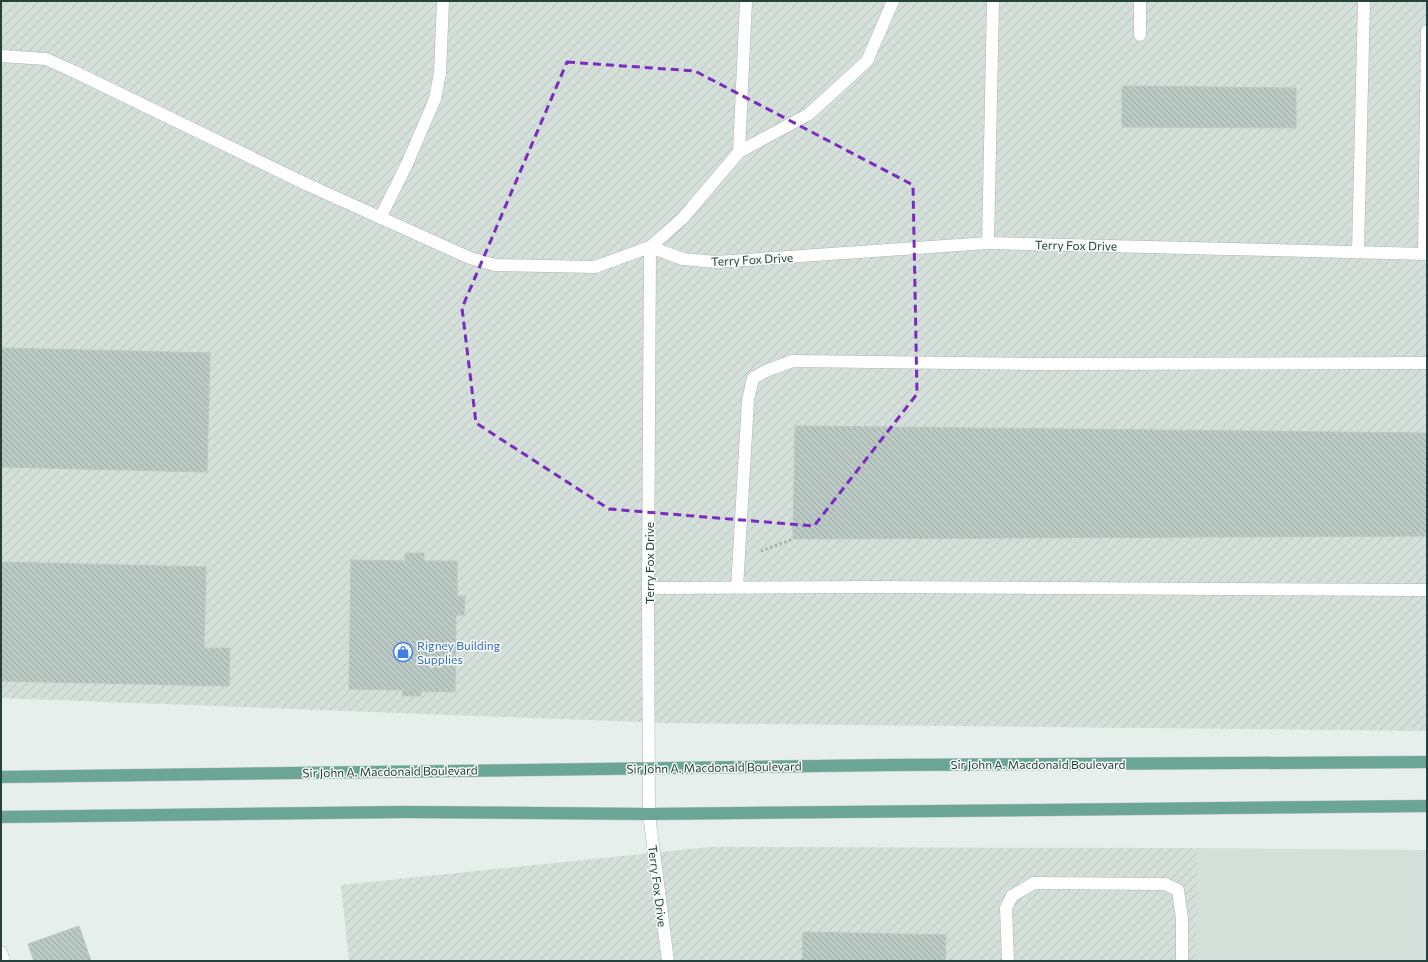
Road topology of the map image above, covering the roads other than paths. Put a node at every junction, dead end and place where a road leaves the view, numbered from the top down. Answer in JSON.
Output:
{"nodes":[{"id":1,"x":442,"y":1,"type":"edge"},
{"id":2,"x":746,"y":1,"type":"edge"},
{"id":3,"x":893,"y":1,"type":"edge"},
{"id":4,"x":993,"y":1,"type":"edge"},
{"id":5,"x":1140,"y":1,"type":"edge"},
{"id":6,"x":1364,"y":1,"type":"edge"},
{"id":7,"x":1427,"y":31,"type":"edge"},
{"id":8,"x":1140,"y":35,"type":"dead end"},
{"id":9,"x":1,"y":56,"type":"edge"},
{"id":10,"x":738,"y":152,"type":"junction"},
{"id":11,"x":380,"y":218,"type":"junction"},
{"id":12,"x":988,"y":243,"type":"junction"},
{"id":13,"x":650,"y":247,"type":"junction"},
{"id":14,"x":1358,"y":252,"type":"junction"},
{"id":15,"x":1425,"y":254,"type":"edge"},
{"id":16,"x":1427,"y":363,"type":"edge"},
{"id":17,"x":648,"y":588,"type":"junction"},
{"id":18,"x":737,"y":588,"type":"junction"},
{"id":19,"x":1427,"y":590,"type":"edge"},
{"id":20,"x":1427,"y":762,"type":"edge"},
{"id":21,"x":648,"y":768,"type":"junction"},
{"id":22,"x":1,"y":777,"type":"edge"},
{"id":23,"x":1427,"y":806,"type":"edge"},
{"id":24,"x":649,"y":814,"type":"junction"},
{"id":25,"x":1,"y":817,"type":"edge"},
{"id":26,"x":1,"y":952,"type":"edge"},
{"id":27,"x":4,"y":961,"type":"edge"},
{"id":28,"x":668,"y":961,"type":"edge"},
{"id":29,"x":1008,"y":961,"type":"edge"},
{"id":30,"x":1182,"y":961,"type":"edge"}],
"edges":[{"from":1,"to":11,"type":"street"},
{"from":2,"to":10,"type":"street"},
{"from":3,"to":10,"type":"street"},
{"from":4,"to":12,"type":"street"},
{"from":5,"to":8,"type":"street"},
{"from":6,"to":14,"type":"street"},
{"from":7,"to":15,"type":"street"},
{"from":9,"to":11,"type":"street"},
{"from":10,"to":13,"type":"street"},
{"from":11,"to":13,"type":"street"},
{"from":12,"to":13,"type":"street","name":"Terry Fox Drive"},
{"from":12,"to":14,"type":"street","name":"Terry Fox Drive"},
{"from":13,"to":17,"type":"street","name":"Terry Fox Drive"},
{"from":14,"to":15,"type":"street","name":"Terry Fox Drive"},
{"from":16,"to":18,"type":"street"},
{"from":17,"to":18,"type":"street"},
{"from":17,"to":21,"type":"street","name":"Terry Fox Drive"},
{"from":18,"to":19,"type":"street"},
{"from":20,"to":21,"type":"main road","name":"Sir John A. Macdonald Boulevard"},
{"from":21,"to":22,"type":"main road","name":"Sir John A. Macdonald Boulevard"},
{"from":21,"to":24,"type":"street","name":"Terry Fox Drive"},
{"from":23,"to":24,"type":"main road"},
{"from":24,"to":25,"type":"main road"},
{"from":24,"to":28,"type":"street","name":"Terry Fox Drive"},
{"from":26,"to":27,"type":"street"},
{"from":29,"to":30,"type":"street"}]}
